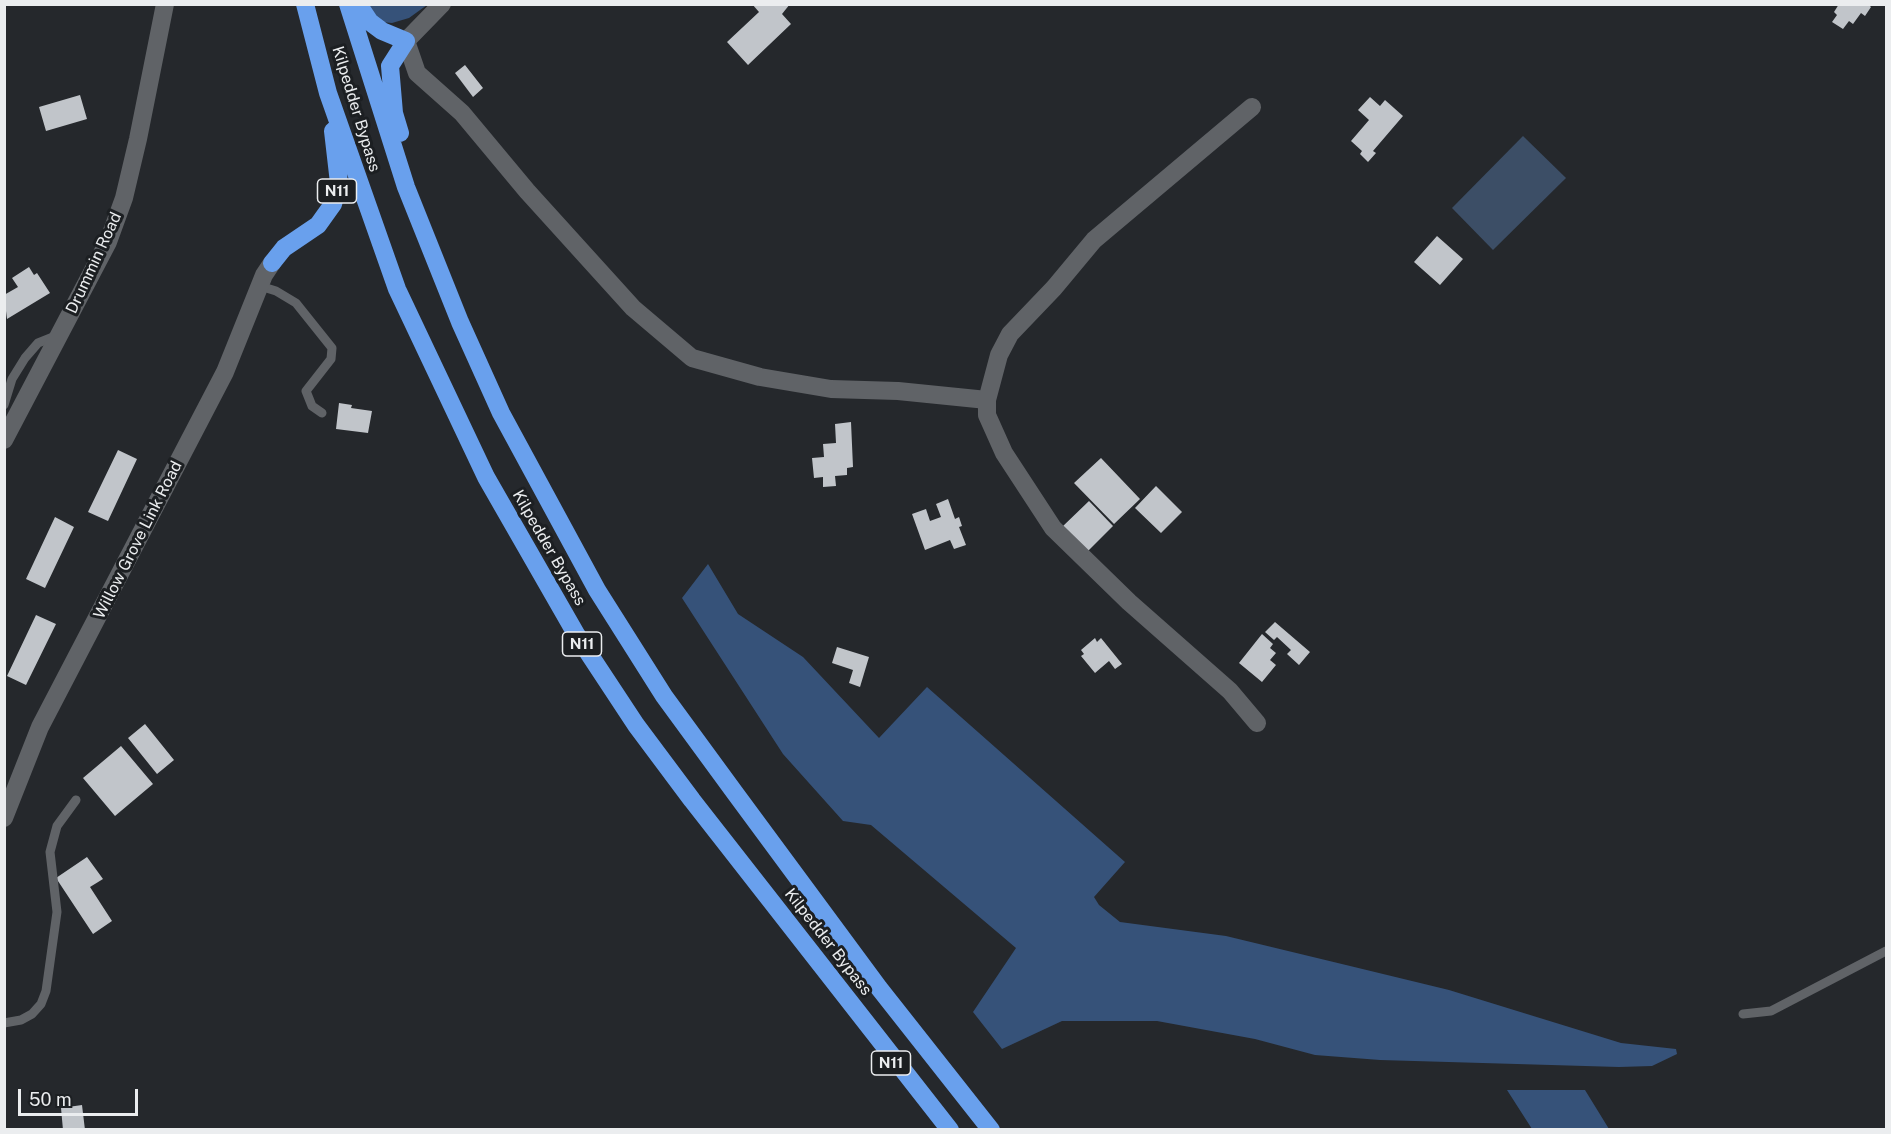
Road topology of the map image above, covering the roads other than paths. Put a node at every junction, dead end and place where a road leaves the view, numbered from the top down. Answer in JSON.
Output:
{"nodes":[{"id":1,"x":165,"y":4,"type":"edge"},
{"id":2,"x":305,"y":4,"type":"edge"},
{"id":3,"x":348,"y":4,"type":"edge"},
{"id":4,"x":358,"y":4,"type":"edge"},
{"id":5,"x":442,"y":4,"type":"edge"},
{"id":6,"x":406,"y":40,"type":"junction"},
{"id":7,"x":328,"y":93,"type":"junction"},
{"id":8,"x":1252,"y":107,"type":"dead end"},
{"id":9,"x":406,"y":187,"type":"junction"},
{"id":10,"x":272,"y":263,"type":"joint"},
{"id":11,"x":260,"y":286,"type":"junction"},
{"id":12,"x":61,"y":334,"type":"junction"},
{"id":13,"x":987,"y":400,"type":"junction"},
{"id":14,"x":4,"y":405,"type":"edge"},
{"id":15,"x":322,"y":413,"type":"dead end"},
{"id":16,"x":4,"y":440,"type":"edge"},
{"id":17,"x":1257,"y":723,"type":"dead end"},
{"id":18,"x":76,"y":800,"type":"dead end"},
{"id":19,"x":4,"y":818,"type":"edge"},
{"id":20,"x":1887,"y":951,"type":"edge"},
{"id":21,"x":846,"y":998,"type":"junction"},
{"id":22,"x":1743,"y":1014,"type":"dead end"},
{"id":23,"x":4,"y":1023,"type":"edge"},
{"id":24,"x":990,"y":1127,"type":"edge"},
{"id":25,"x":936,"y":1130,"type":"edge"},
{"id":26,"x":950,"y":1130,"type":"edge"}],
"edges":[{"from":1,"to":12,"type":"street","name":"Drummin Road"},
{"from":2,"to":7,"type":"highway","name":"Kilpedder Bypass","number":"N11"},
{"from":3,"to":9,"type":"highway","name":"Kilpedder Bypass","number":"N11"},
{"from":4,"to":6,"type":"highway"},
{"from":5,"to":6,"type":"street"},
{"from":6,"to":9,"type":"highway","number":"N11"},
{"from":6,"to":13,"type":"street"},
{"from":7,"to":10,"type":"highway","number":"N11"},
{"from":7,"to":21,"type":"highway","name":"Kilpedder Bypass","number":"N11"},
{"from":8,"to":13,"type":"street"},
{"from":9,"to":24,"type":"highway","name":"Kilpedder Bypass","number":"N11"},
{"from":10,"to":11,"type":"street","name":"Willow Grove Link Road"},
{"from":11,"to":15,"type":"lane"},
{"from":11,"to":19,"type":"street","name":"Willow Grove Link Road"},
{"from":12,"to":14,"type":"lane"},
{"from":12,"to":16,"type":"street","name":"Drummin Road"},
{"from":13,"to":17,"type":"street"},
{"from":18,"to":23,"type":"lane"},
{"from":20,"to":22,"type":"lane"},
{"from":21,"to":25,"type":"highway","number":"N11"},
{"from":21,"to":26,"type":"highway","name":"Kilpedder Bypass","number":"N11"}]}
